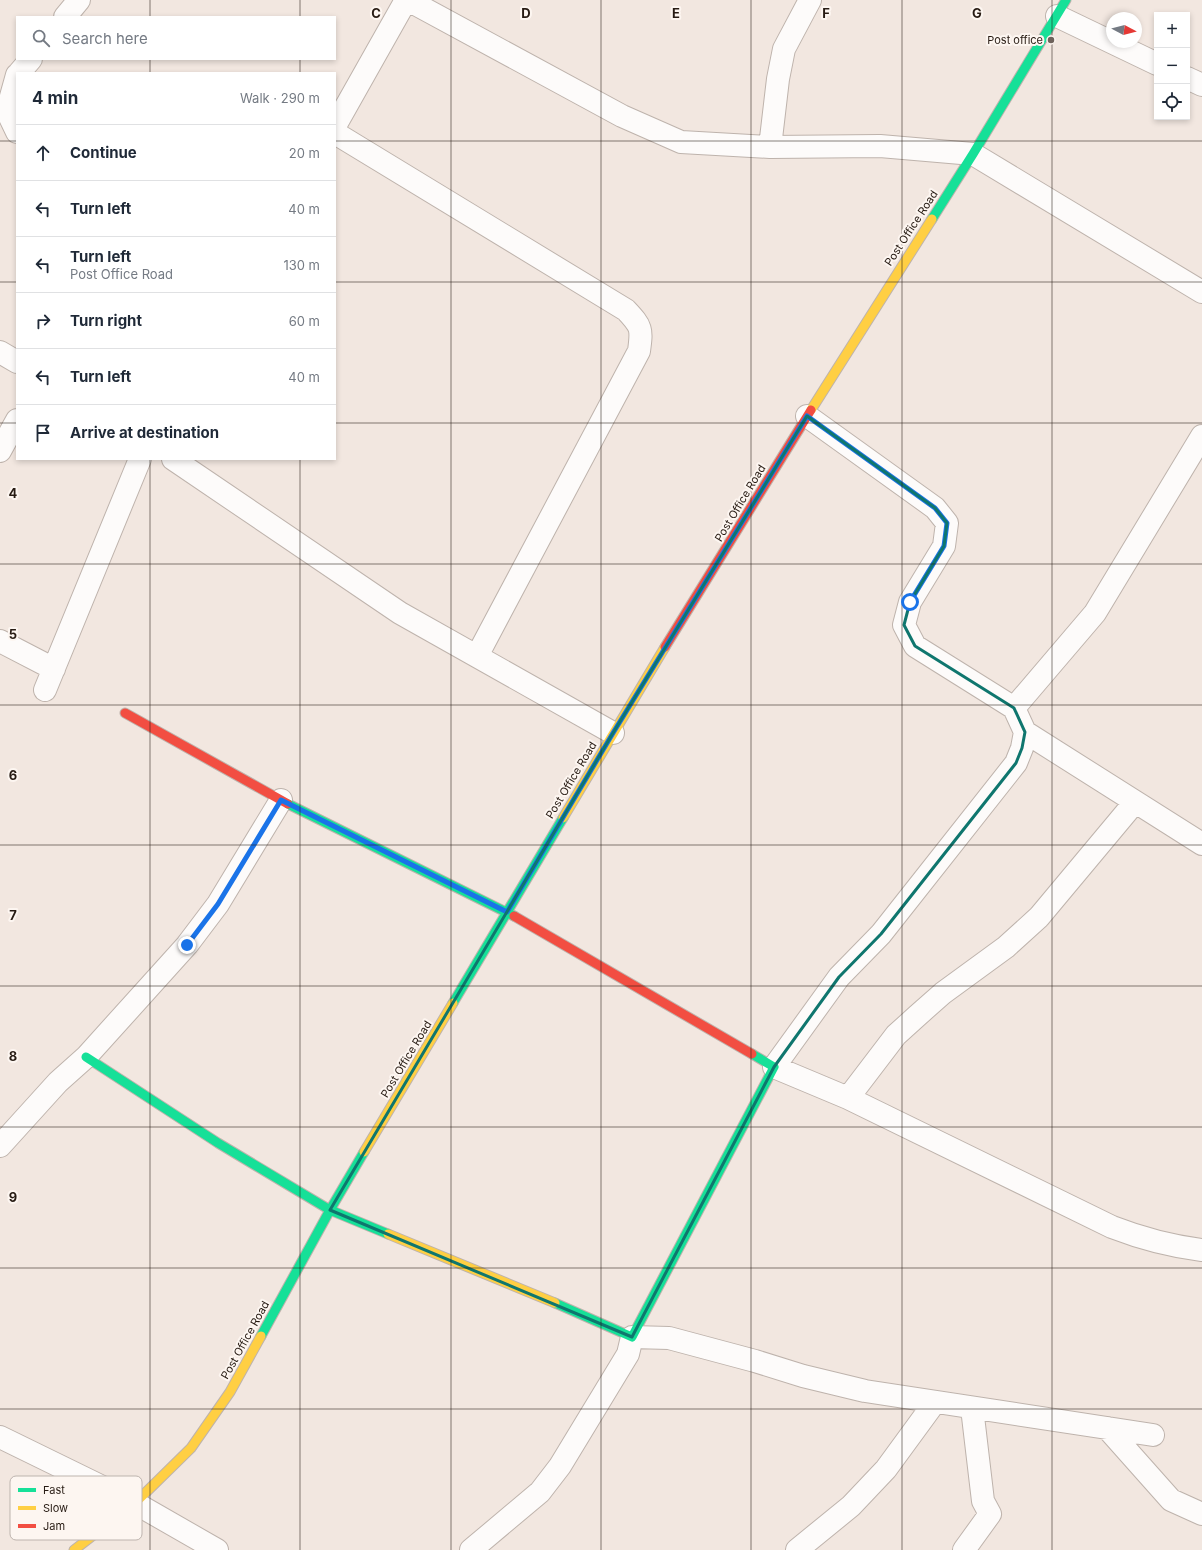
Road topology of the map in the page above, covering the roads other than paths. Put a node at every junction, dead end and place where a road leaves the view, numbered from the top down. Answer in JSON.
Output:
{"nodes":[{"id":1,"x":79,"y":0,"type":"edge"},
{"id":2,"x":407,"y":0,"type":"edge"},
{"id":3,"x":810,"y":0,"type":"edge"},
{"id":4,"x":1061,"y":8,"type":"edge"},
{"id":5,"x":66,"y":16,"type":"edge"},
{"id":6,"x":30,"y":60,"type":"edge"},
{"id":7,"x":1154,"y":62,"type":"edge"},
{"id":8,"x":20,"y":72,"type":"edge"},
{"id":9,"x":16,"y":79,"type":"edge"},
{"id":10,"x":1190,"y":79,"type":"edge"},
{"id":11,"x":1202,"y":85,"type":"edge"},
{"id":12,"x":336,"y":124,"type":"edge"},
{"id":13,"x":16,"y":130,"type":"edge"},
{"id":14,"x":336,"y":134,"type":"edge"},
{"id":15,"x":770,"y":147,"type":"junction"},
{"id":16,"x":973,"y":154,"type":"junction"},
{"id":17,"x":1202,"y":292,"type":"edge"},
{"id":18,"x":0,"y":352,"type":"edge"},
{"id":19,"x":16,"y":361,"type":"edge"},
{"id":20,"x":807,"y":416,"type":"junction"},
{"id":21,"x":16,"y":422,"type":"edge"},
{"id":22,"x":1202,"y":436,"type":"edge"},
{"id":23,"x":0,"y":451,"type":"edge"},
{"id":24,"x":140,"y":460,"type":"edge"},
{"id":25,"x":174,"y":460,"type":"edge"},
{"id":26,"x":0,"y":641,"type":"edge"},
{"id":27,"x":477,"y":656,"type":"junction"},
{"id":28,"x":54,"y":669,"type":"junction"},
{"id":29,"x":45,"y":690,"type":"dead end"},
{"id":30,"x":1014,"y":708,"type":"junction"},
{"id":31,"x":125,"y":713,"type":"dead end"},
{"id":32,"x":1024,"y":732,"type":"junction"},
{"id":33,"x":613,"y":733,"type":"junction"},
{"id":34,"x":281,"y":800,"type":"junction"},
{"id":35,"x":1135,"y":802,"type":"junction"},
{"id":36,"x":1202,"y":844,"type":"edge"},
{"id":37,"x":507,"y":912,"type":"junction"},
{"id":38,"x":86,"y":1057,"type":"junction"},
{"id":39,"x":774,"y":1067,"type":"junction"},
{"id":40,"x":848,"y":1098,"type":"junction"},
{"id":41,"x":0,"y":1146,"type":"edge"},
{"id":42,"x":330,"y":1210,"type":"junction"},
{"id":43,"x":1202,"y":1250,"type":"edge"},
{"id":44,"x":632,"y":1337,"type":"junction"},
{"id":45,"x":935,"y":1402,"type":"junction"},
{"id":46,"x":972,"y":1408,"type":"junction"},
{"id":47,"x":1107,"y":1428,"type":"junction"},
{"id":48,"x":1153,"y":1435,"type":"dead end"},
{"id":49,"x":0,"y":1437,"type":"edge"},
{"id":50,"x":80,"y":1476,"type":"edge"},
{"id":51,"x":142,"y":1496,"type":"edge"},
{"id":52,"x":142,"y":1507,"type":"edge"},
{"id":53,"x":1202,"y":1514,"type":"edge"},
{"id":54,"x":87,"y":1540,"type":"edge"},
{"id":55,"x":74,"y":1550,"type":"edge"},
{"id":56,"x":217,"y":1550,"type":"edge"},
{"id":57,"x":471,"y":1550,"type":"edge"},
{"id":58,"x":797,"y":1550,"type":"edge"},
{"id":59,"x":964,"y":1550,"type":"edge"}],
"edges":[{"from":1,"to":5,"type":"street"},
{"from":2,"to":12,"type":"street"},
{"from":2,"to":15,"type":"street"},
{"from":3,"to":15,"type":"street"},
{"from":4,"to":7,"type":"street"},
{"from":4,"to":16,"type":"street","name":"Post Office Road"},
{"from":6,"to":8,"type":"street"},
{"from":9,"to":13,"type":"street"},
{"from":10,"to":11,"type":"street"},
{"from":14,"to":27,"type":"street"},
{"from":15,"to":16,"type":"street"},
{"from":16,"to":17,"type":"street"},
{"from":16,"to":20,"type":"street","name":"Post Office Road"},
{"from":18,"to":19,"type":"street"},
{"from":20,"to":30,"type":"street"},
{"from":20,"to":33,"type":"street","name":"Post Office Road"},
{"from":21,"to":23,"type":"street"},
{"from":22,"to":30,"type":"street"},
{"from":24,"to":28,"type":"street"},
{"from":25,"to":27,"type":"street"},
{"from":26,"to":28,"type":"street"},
{"from":27,"to":33,"type":"street"},
{"from":28,"to":29,"type":"street"},
{"from":30,"to":32,"type":"street"},
{"from":31,"to":34,"type":"street"},
{"from":32,"to":35,"type":"street"},
{"from":32,"to":39,"type":"street"},
{"from":33,"to":37,"type":"street","name":"Post Office Road"},
{"from":34,"to":37,"type":"street"},
{"from":34,"to":38,"type":"street"},
{"from":35,"to":36,"type":"street"},
{"from":35,"to":40,"type":"street"},
{"from":37,"to":39,"type":"street"},
{"from":37,"to":42,"type":"street","name":"Post Office Road"},
{"from":38,"to":41,"type":"street"},
{"from":38,"to":42,"type":"street"},
{"from":39,"to":40,"type":"street"},
{"from":39,"to":44,"type":"street"},
{"from":40,"to":43,"type":"street"},
{"from":42,"to":44,"type":"street"},
{"from":42,"to":51,"type":"street","name":"Post Office Road"},
{"from":44,"to":45,"type":"street"},
{"from":44,"to":57,"type":"street"},
{"from":45,"to":46,"type":"street"},
{"from":45,"to":58,"type":"street"},
{"from":46,"to":47,"type":"street"},
{"from":46,"to":59,"type":"street"},
{"from":47,"to":48,"type":"street"},
{"from":47,"to":53,"type":"street"},
{"from":49,"to":50,"type":"street"},
{"from":52,"to":56,"type":"street"},
{"from":54,"to":55,"type":"street","name":"Post Office Road"}]}
